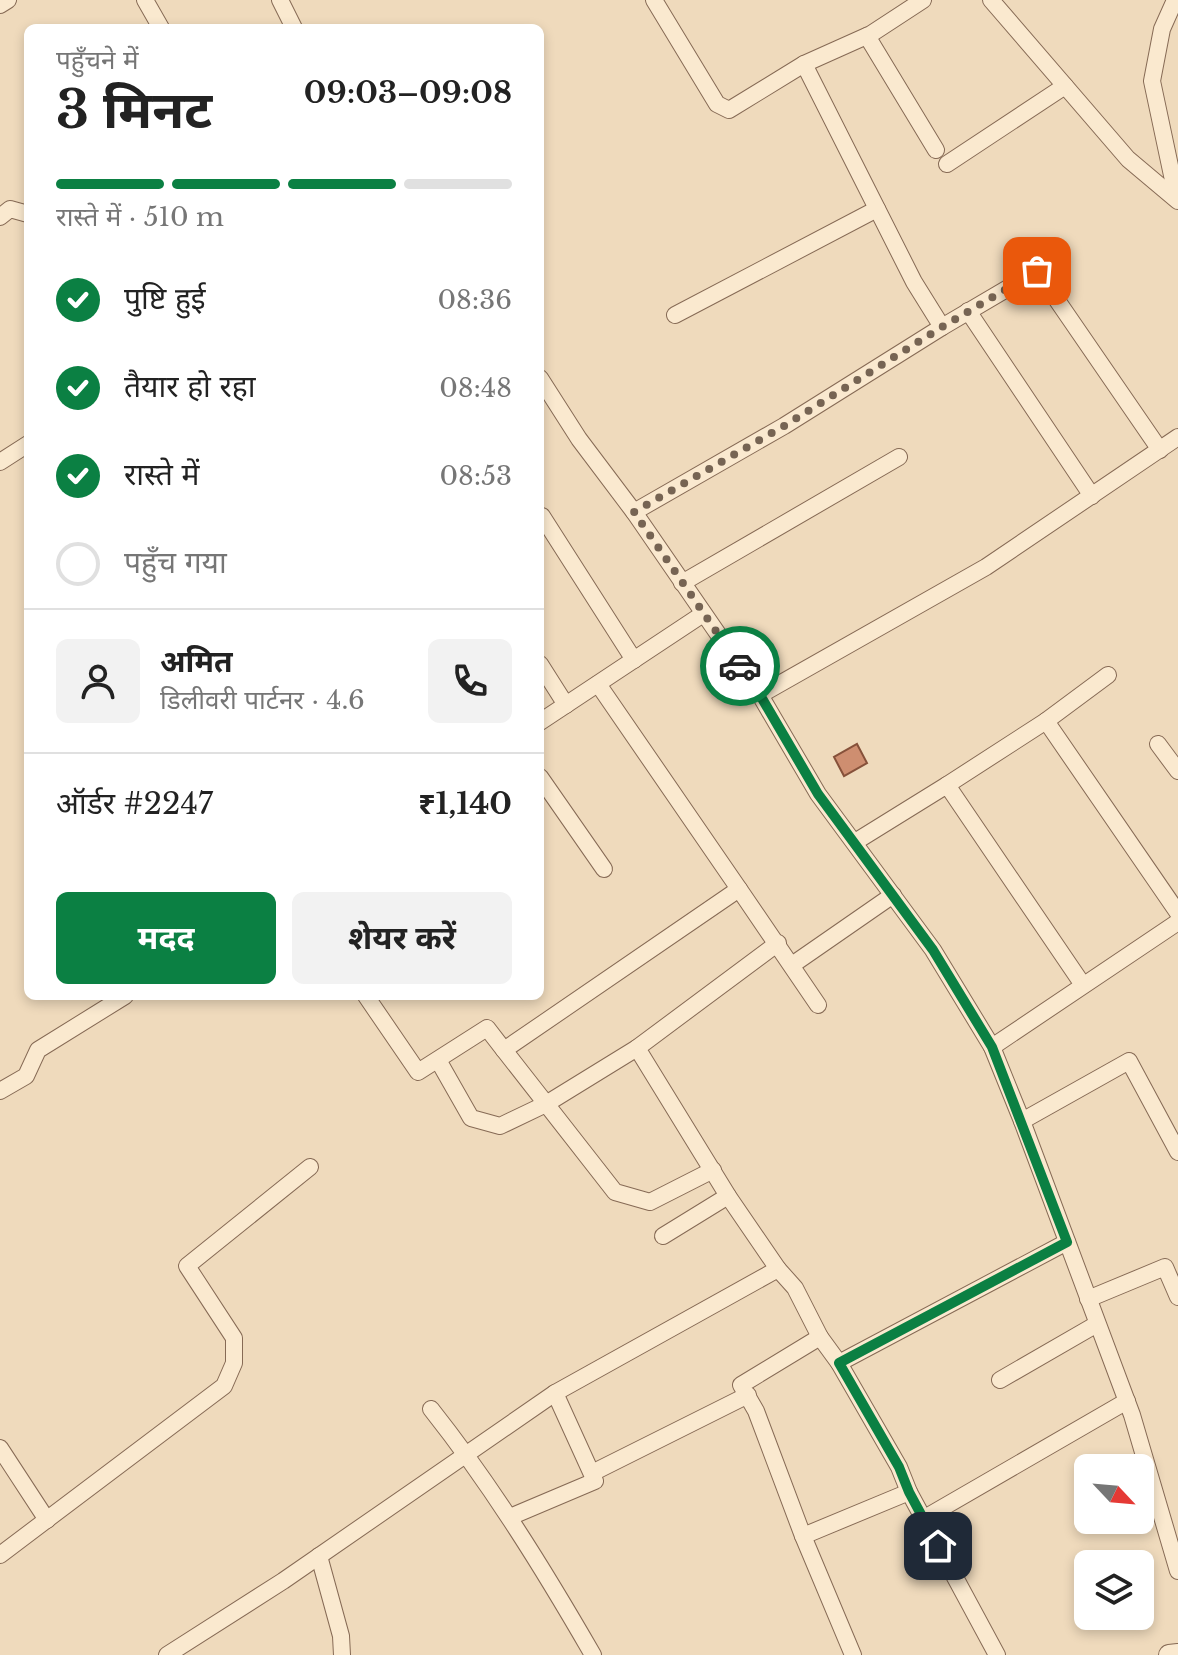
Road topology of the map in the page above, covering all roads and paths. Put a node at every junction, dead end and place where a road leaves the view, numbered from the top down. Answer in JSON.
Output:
{"nodes":[{"id":1,"x":8,"y":0,"type":"edge"},
{"id":2,"x":145,"y":0,"type":"edge"},
{"id":3,"x":280,"y":0,"type":"edge"},
{"id":4,"x":654,"y":0,"type":"edge"},
{"id":5,"x":923,"y":0,"type":"edge"},
{"id":6,"x":991,"y":0,"type":"edge"},
{"id":7,"x":1175,"y":0,"type":"edge"},
{"id":8,"x":0,"y":5,"type":"edge"},
{"id":9,"x":159,"y":24,"type":"edge"},
{"id":10,"x":292,"y":24,"type":"edge"},
{"id":11,"x":867,"y":36,"type":"junction"},
{"id":12,"x":804,"y":64,"type":"junction"},
{"id":13,"x":1065,"y":86,"type":"junction"},
{"id":14,"x":936,"y":150,"type":"dead end"},
{"id":15,"x":1172,"y":155,"type":"edge"},
{"id":16,"x":947,"y":164,"type":"dead end"},
{"id":17,"x":1177,"y":200,"type":"edge"},
{"id":18,"x":877,"y":209,"type":"junction"},
{"id":19,"x":24,"y":213,"type":"edge"},
{"id":20,"x":0,"y":217,"type":"edge"},
{"id":21,"x":968,"y":311,"type":"junction"},
{"id":22,"x":675,"y":315,"type":"dead end"},
{"id":23,"x":942,"y":327,"type":"junction"},
{"id":24,"x":544,"y":384,"type":"edge"},
{"id":25,"x":1178,"y":437,"type":"edge"},
{"id":26,"x":24,"y":447,"type":"edge"},
{"id":27,"x":1160,"y":450,"type":"junction"},
{"id":28,"x":899,"y":457,"type":"dead end"},
{"id":29,"x":0,"y":462,"type":"edge"},
{"id":30,"x":1092,"y":496,"type":"junction"},
{"id":31,"x":634,"y":512,"type":"junction"},
{"id":32,"x":544,"y":519,"type":"edge"},
{"id":33,"x":682,"y":583,"type":"junction"},
{"id":34,"x":703,"y":614,"type":"junction"},
{"id":35,"x":634,"y":660,"type":"junction"},
{"id":36,"x":544,"y":670,"type":"edge"},
{"id":37,"x":1108,"y":675,"type":"dead end"},
{"id":38,"x":598,"y":684,"type":"junction"},
{"id":39,"x":760,"y":695,"type":"junction"},
{"id":40,"x":566,"y":705,"type":"junction"},
{"id":41,"x":544,"y":719,"type":"edge"},
{"id":42,"x":1046,"y":721,"type":"junction"},
{"id":43,"x":1158,"y":744,"type":"dead end"},
{"id":44,"x":1178,"y":771,"type":"edge"},
{"id":45,"x":544,"y":783,"type":"edge"},
{"id":46,"x":947,"y":785,"type":"junction"},
{"id":47,"x":855,"y":842,"type":"junction"},
{"id":48,"x":604,"y":869,"type":"dead end"},
{"id":49,"x":739,"y":889,"type":"junction"},
{"id":50,"x":893,"y":895,"type":"junction"},
{"id":51,"x":1178,"y":913,"type":"edge"},
{"id":52,"x":1178,"y":922,"type":"edge"},
{"id":53,"x":778,"y":943,"type":"junction"},
{"id":54,"x":792,"y":965,"type":"junction"},
{"id":55,"x":1083,"y":985,"type":"junction"},
{"id":56,"x":119,"y":1000,"type":"edge"},
{"id":57,"x":369,"y":1000,"type":"edge"},
{"id":58,"x":818,"y":1005,"type":"dead end"},
{"id":59,"x":992,"y":1047,"type":"junction"},
{"id":60,"x":637,"y":1048,"type":"junction"},
{"id":61,"x":504,"y":1050,"type":"junction"},
{"id":62,"x":438,"y":1060,"type":"junction"},
{"id":63,"x":0,"y":1091,"type":"edge"},
{"id":64,"x":546,"y":1104,"type":"junction"},
{"id":65,"x":1022,"y":1121,"type":"junction"},
{"id":66,"x":1178,"y":1152,"type":"edge"},
{"id":67,"x":310,"y":1167,"type":"dead end"},
{"id":68,"x":713,"y":1170,"type":"junction"},
{"id":69,"x":728,"y":1196,"type":"junction"},
{"id":70,"x":663,"y":1236,"type":"dead end"},
{"id":71,"x":1067,"y":1242,"type":"junction"},
{"id":72,"x":778,"y":1269,"type":"junction"},
{"id":73,"x":1178,"y":1297,"type":"edge"},
{"id":74,"x":1088,"y":1299,"type":"junction"},
{"id":75,"x":1097,"y":1324,"type":"junction"},
{"id":76,"x":820,"y":1337,"type":"junction"},
{"id":77,"x":839,"y":1363,"type":"junction"},
{"id":78,"x":1000,"y":1380,"type":"dead end"},
{"id":79,"x":555,"y":1393,"type":"junction"},
{"id":80,"x":748,"y":1395,"type":"junction"},
{"id":81,"x":1127,"y":1401,"type":"junction"},
{"id":82,"x":431,"y":1409,"type":"dead end"},
{"id":83,"x":0,"y":1448,"type":"edge"},
{"id":84,"x":466,"y":1454,"type":"junction"},
{"id":85,"x":592,"y":1473,"type":"junction"},
{"id":86,"x":909,"y":1492,"type":"junction"},
{"id":87,"x":510,"y":1517,"type":"junction"},
{"id":88,"x":1172,"y":1518,"type":"edge"},
{"id":89,"x":923,"y":1519,"type":"junction"},
{"id":90,"x":47,"y":1520,"type":"junction"},
{"id":91,"x":803,"y":1536,"type":"junction"},
{"id":92,"x":0,"y":1555,"type":"edge"},
{"id":93,"x":319,"y":1556,"type":"junction"},
{"id":94,"x":1178,"y":1571,"type":"edge"},
{"id":95,"x":1178,"y":1654,"type":"edge"},
{"id":96,"x":167,"y":1655,"type":"edge"},
{"id":97,"x":342,"y":1655,"type":"edge"},
{"id":98,"x":593,"y":1655,"type":"edge"},
{"id":99,"x":853,"y":1655,"type":"edge"},
{"id":100,"x":997,"y":1655,"type":"edge"},
{"id":101,"x":1169,"y":1655,"type":"edge"}],
"edges":[{"from":1,"to":8,"type":"street"},
{"from":2,"to":9,"type":"street"},
{"from":3,"to":10,"type":"street"},
{"from":4,"to":12,"type":"street"},
{"from":5,"to":11,"type":"street"},
{"from":6,"to":13,"type":"street"},
{"from":7,"to":15,"type":"street"},
{"from":11,"to":12,"type":"street"},
{"from":11,"to":14,"type":"street"},
{"from":12,"to":18,"type":"street"},
{"from":13,"to":16,"type":"street"},
{"from":13,"to":17,"type":"street"},
{"from":15,"to":17,"type":"street"},
{"from":18,"to":22,"type":"street"},
{"from":18,"to":23,"type":"street"},
{"from":19,"to":20,"type":"street"},
{"from":21,"to":23,"type":"street"},
{"from":21,"to":27,"type":"street"},
{"from":21,"to":30,"type":"street"},
{"from":23,"to":31,"type":"street"},
{"from":24,"to":31,"type":"street"},
{"from":25,"to":27,"type":"street"},
{"from":26,"to":29,"type":"street"},
{"from":27,"to":30,"type":"street"},
{"from":28,"to":33,"type":"street"},
{"from":30,"to":39,"type":"street"},
{"from":31,"to":33,"type":"street"},
{"from":32,"to":35,"type":"street"},
{"from":33,"to":34,"type":"street"},
{"from":34,"to":35,"type":"street"},
{"from":34,"to":39,"type":"street"},
{"from":35,"to":38,"type":"street"},
{"from":36,"to":40,"type":"street"},
{"from":37,"to":42,"type":"street"},
{"from":38,"to":40,"type":"street"},
{"from":38,"to":49,"type":"street"},
{"from":39,"to":47,"type":"street"},
{"from":40,"to":41,"type":"street"},
{"from":42,"to":46,"type":"street"},
{"from":42,"to":51,"type":"street"},
{"from":43,"to":44,"type":"street"},
{"from":45,"to":48,"type":"street"},
{"from":46,"to":47,"type":"street"},
{"from":46,"to":55,"type":"street"},
{"from":47,"to":50,"type":"street"},
{"from":49,"to":53,"type":"street"},
{"from":49,"to":61,"type":"street"},
{"from":50,"to":54,"type":"street"},
{"from":50,"to":59,"type":"street"},
{"from":52,"to":55,"type":"street"},
{"from":53,"to":54,"type":"street"},
{"from":53,"to":60,"type":"street"},
{"from":54,"to":58,"type":"street"},
{"from":55,"to":59,"type":"street"},
{"from":56,"to":63,"type":"street"},
{"from":57,"to":62,"type":"street"},
{"from":59,"to":65,"type":"street"},
{"from":60,"to":64,"type":"street"},
{"from":60,"to":68,"type":"street"},
{"from":61,"to":62,"type":"street"},
{"from":61,"to":64,"type":"street"},
{"from":62,"to":64,"type":"street"},
{"from":64,"to":68,"type":"street"},
{"from":65,"to":66,"type":"street"},
{"from":65,"to":71,"type":"street"},
{"from":67,"to":90,"type":"street"},
{"from":68,"to":69,"type":"street"},
{"from":69,"to":70,"type":"street"},
{"from":69,"to":72,"type":"street"},
{"from":71,"to":74,"type":"street"},
{"from":71,"to":77,"type":"street"},
{"from":72,"to":76,"type":"street"},
{"from":72,"to":79,"type":"street"},
{"from":73,"to":74,"type":"street"},
{"from":74,"to":75,"type":"street"},
{"from":75,"to":78,"type":"street"},
{"from":75,"to":81,"type":"street"},
{"from":76,"to":77,"type":"street"},
{"from":76,"to":80,"type":"street"},
{"from":77,"to":86,"type":"street"},
{"from":79,"to":84,"type":"street"},
{"from":79,"to":85,"type":"street"},
{"from":80,"to":85,"type":"street"},
{"from":80,"to":91,"type":"street"},
{"from":81,"to":88,"type":"street"},
{"from":81,"to":89,"type":"street"},
{"from":82,"to":84,"type":"street"},
{"from":83,"to":90,"type":"street"},
{"from":84,"to":87,"type":"street"},
{"from":84,"to":93,"type":"street"},
{"from":85,"to":87,"type":"street"},
{"from":86,"to":89,"type":"street"},
{"from":86,"to":91,"type":"street"},
{"from":87,"to":98,"type":"street"},
{"from":88,"to":94,"type":"street"},
{"from":89,"to":100,"type":"street"},
{"from":90,"to":92,"type":"street"},
{"from":91,"to":99,"type":"street"},
{"from":93,"to":96,"type":"street"},
{"from":93,"to":97,"type":"street"},
{"from":95,"to":101,"type":"street"}]}
